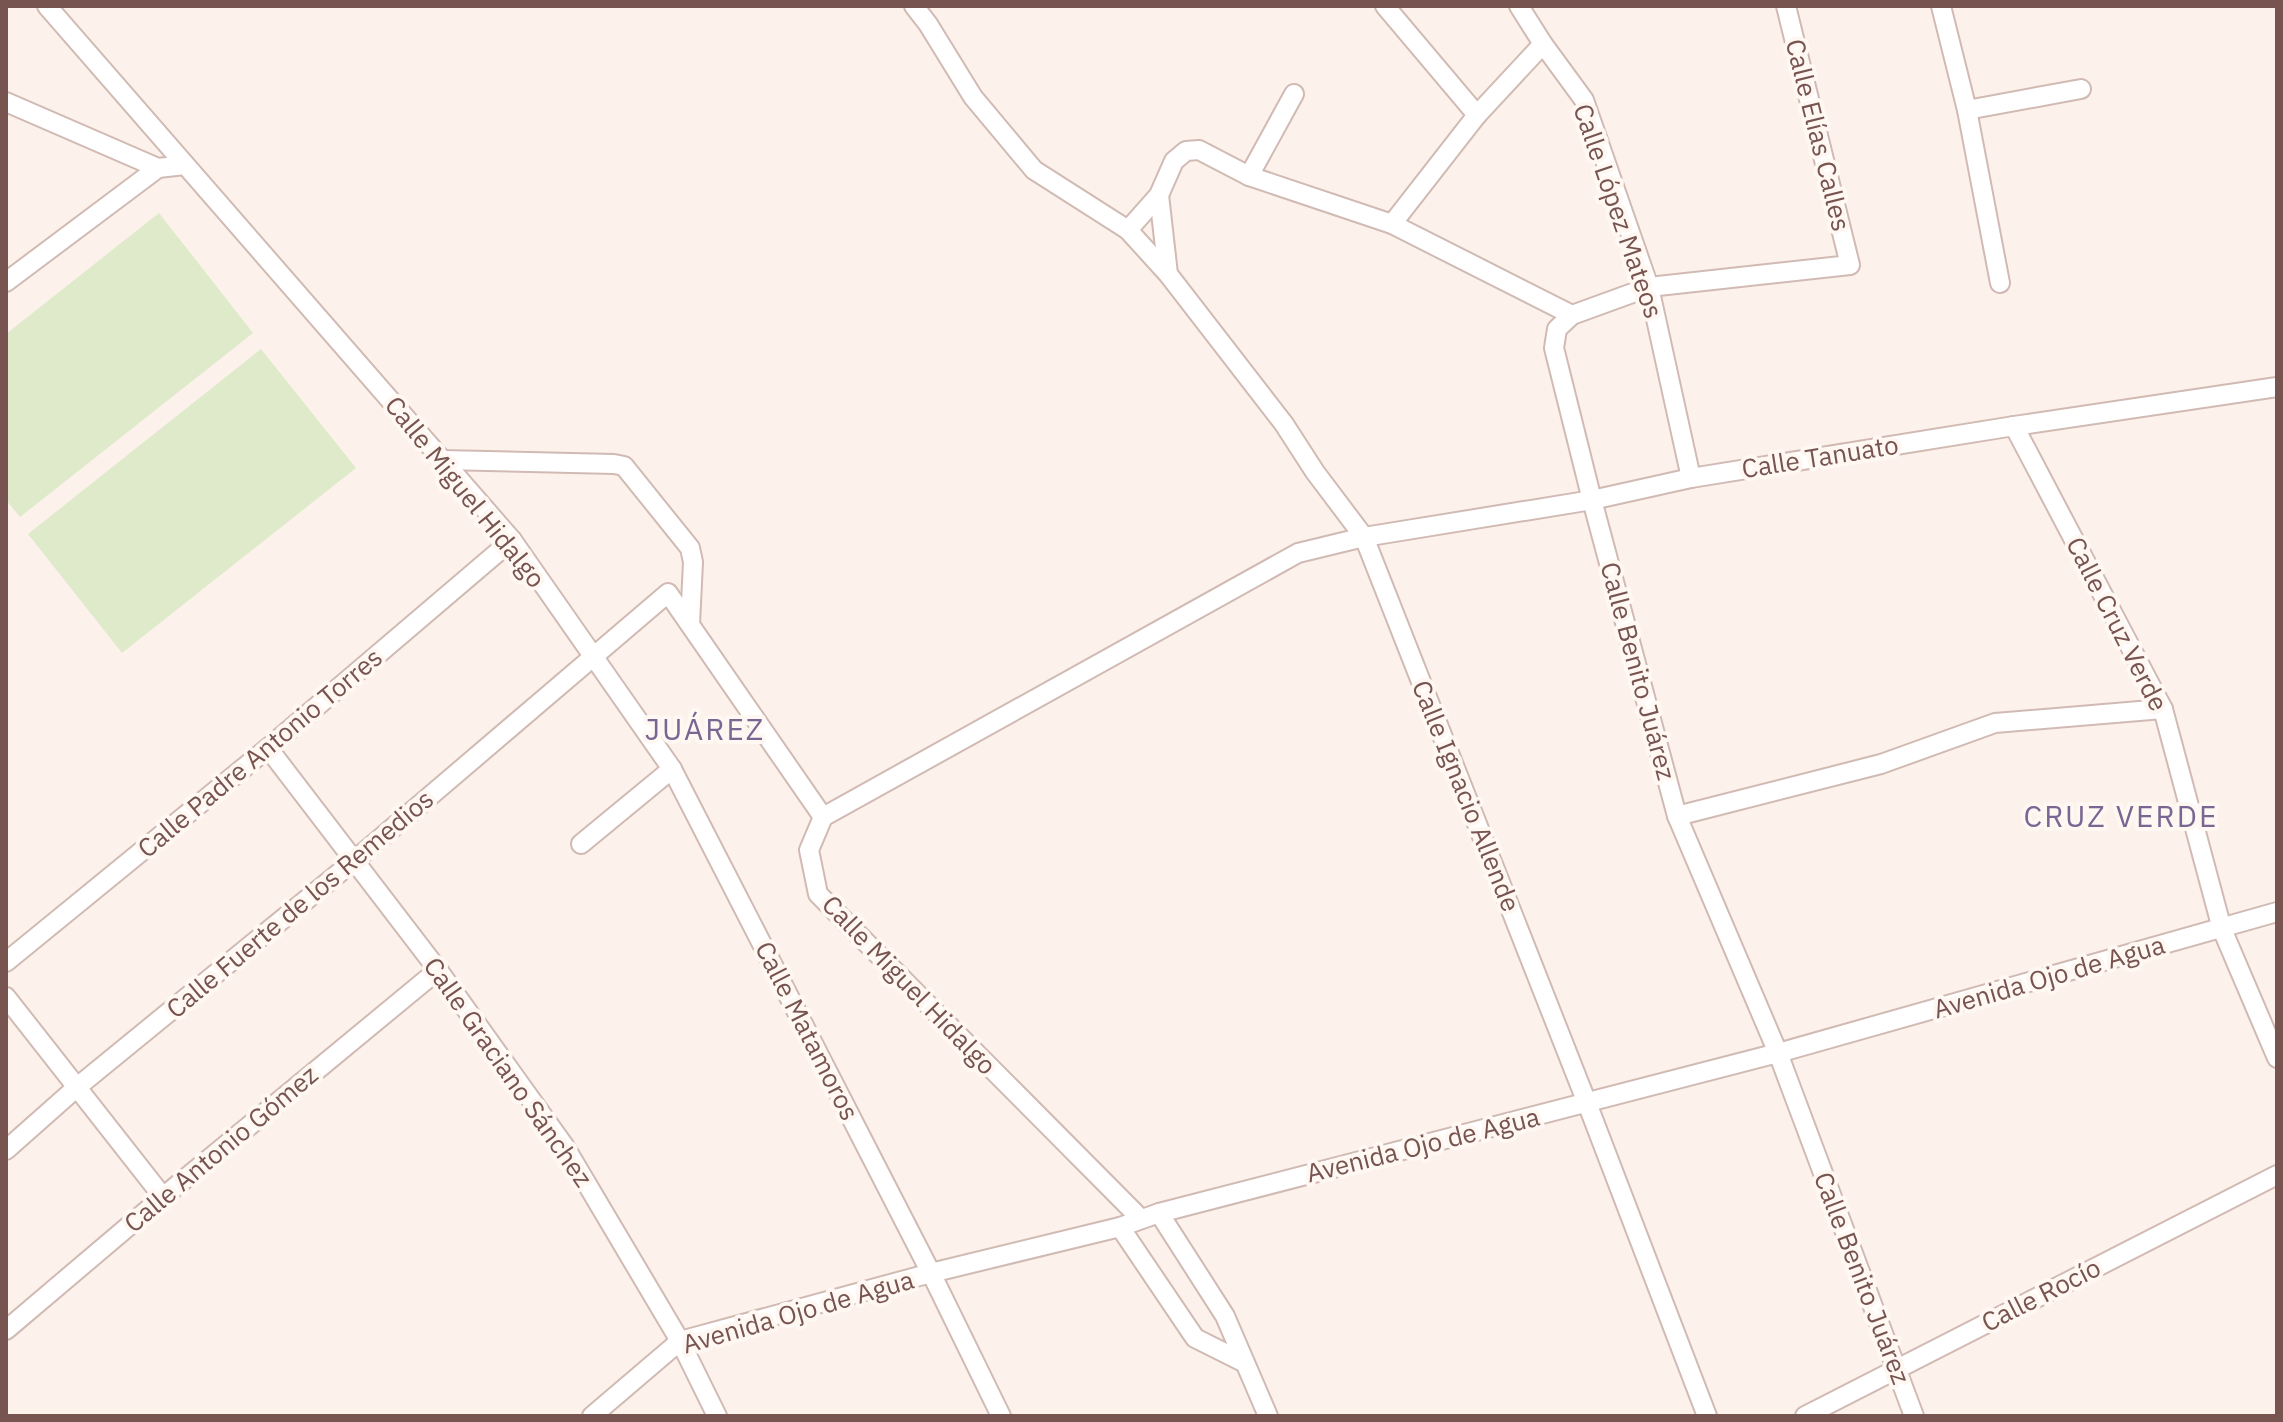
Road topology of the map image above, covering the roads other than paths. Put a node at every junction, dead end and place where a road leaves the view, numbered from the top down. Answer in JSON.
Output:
{"nodes":[{"id":1,"x":47,"y":6,"type":"edge"},
{"id":2,"x":914,"y":6,"type":"edge"},
{"id":3,"x":1385,"y":6,"type":"edge"},
{"id":4,"x":1519,"y":6,"type":"edge"},
{"id":5,"x":1787,"y":6,"type":"edge"},
{"id":6,"x":1941,"y":6,"type":"edge"},
{"id":7,"x":1543,"y":44,"type":"junction"},
{"id":8,"x":2081,"y":89,"type":"dead end"},
{"id":9,"x":1294,"y":94,"type":"dead end"},
{"id":10,"x":6,"y":102,"type":"edge"},
{"id":11,"x":1967,"y":110,"type":"junction"},
{"id":12,"x":1477,"y":115,"type":"junction"},
{"id":13,"x":185,"y":165,"type":"junction"},
{"id":14,"x":158,"y":168,"type":"junction"},
{"id":15,"x":1249,"y":176,"type":"junction"},
{"id":16,"x":1159,"y":195,"type":"junction"},
{"id":17,"x":1392,"y":224,"type":"junction"},
{"id":18,"x":1128,"y":230,"type":"junction"},
{"id":19,"x":1168,"y":274,"type":"junction"},
{"id":20,"x":6,"y":282,"type":"edge"},
{"id":21,"x":2000,"y":283,"type":"dead end"},
{"id":22,"x":1649,"y":287,"type":"junction"},
{"id":23,"x":1572,"y":315,"type":"junction"},
{"id":24,"x":2277,"y":387,"type":"edge"},
{"id":25,"x":2014,"y":426,"type":"junction"},
{"id":26,"x":442,"y":460,"type":"junction"},
{"id":27,"x":1691,"y":478,"type":"junction"},
{"id":28,"x":1592,"y":500,"type":"junction"},
{"id":29,"x":1364,"y":537,"type":"junction"},
{"id":30,"x":512,"y":540,"type":"junction"},
{"id":31,"x":690,"y":624,"type":"junction"},
{"id":32,"x":593,"y":658,"type":"junction"},
{"id":33,"x":2163,"y":709,"type":"junction"},
{"id":34,"x":268,"y":748,"type":"junction"},
{"id":35,"x":672,"y":769,"type":"junction"},
{"id":36,"x":1677,"y":816,"type":"junction"},
{"id":37,"x":823,"y":817,"type":"junction"},
{"id":38,"x":581,"y":844,"type":"dead end"},
{"id":39,"x":355,"y":860,"type":"junction"},
{"id":40,"x":2277,"y":912,"type":"edge"},
{"id":41,"x":2222,"y":929,"type":"junction"},
{"id":42,"x":6,"y":962,"type":"edge"},
{"id":43,"x":438,"y":970,"type":"junction"},
{"id":44,"x":6,"y":997,"type":"edge"},
{"id":45,"x":1778,"y":1053,"type":"junction"},
{"id":46,"x":2277,"y":1058,"type":"edge"},
{"id":47,"x":76,"y":1088,"type":"junction"},
{"id":48,"x":1587,"y":1103,"type":"junction"},
{"id":49,"x":6,"y":1150,"type":"edge"},
{"id":50,"x":2277,"y":1175,"type":"edge"},
{"id":51,"x":163,"y":1197,"type":"junction"},
{"id":52,"x":1150,"y":1216,"type":"junction"},
{"id":53,"x":1120,"y":1227,"type":"junction"},
{"id":54,"x":931,"y":1273,"type":"junction"},
{"id":55,"x":6,"y":1330,"type":"edge"},
{"id":56,"x":680,"y":1341,"type":"junction"},
{"id":57,"x":1245,"y":1363,"type":"junction"},
{"id":58,"x":1897,"y":1369,"type":"junction"},
{"id":59,"x":592,"y":1416,"type":"edge"},
{"id":60,"x":717,"y":1416,"type":"edge"},
{"id":61,"x":1001,"y":1416,"type":"edge"},
{"id":62,"x":1268,"y":1416,"type":"edge"},
{"id":63,"x":1707,"y":1416,"type":"edge"},
{"id":64,"x":1805,"y":1416,"type":"edge"},
{"id":65,"x":1914,"y":1416,"type":"edge"}],
"edges":[{"from":1,"to":13,"type":"street","name":"Calle Miguel Hidalgo"},
{"from":2,"to":18,"type":"street","name":"Calle Ignacio Allende"},
{"from":3,"to":12,"type":"street"},
{"from":4,"to":7,"type":"street","name":"Calle López Mateos"},
{"from":5,"to":22,"type":"street","name":"Calle Elías Calles"},
{"from":6,"to":11,"type":"street"},
{"from":7,"to":12,"type":"street"},
{"from":7,"to":22,"type":"street","name":"Calle López Mateos"},
{"from":8,"to":11,"type":"street"},
{"from":9,"to":15,"type":"street"},
{"from":10,"to":14,"type":"street"},
{"from":11,"to":21,"type":"street"},
{"from":12,"to":17,"type":"street"},
{"from":13,"to":14,"type":"street"},
{"from":13,"to":26,"type":"street","name":"Calle Miguel Hidalgo"},
{"from":14,"to":20,"type":"street"},
{"from":15,"to":16,"type":"street"},
{"from":15,"to":17,"type":"street"},
{"from":16,"to":18,"type":"street"},
{"from":16,"to":19,"type":"street"},
{"from":17,"to":23,"type":"street"},
{"from":18,"to":19,"type":"street","name":"Calle Ignacio Allende"},
{"from":19,"to":29,"type":"street","name":"Calle Ignacio Allende"},
{"from":22,"to":23,"type":"street"},
{"from":22,"to":27,"type":"street","name":"Calle López Mateos"},
{"from":23,"to":28,"type":"street","name":"Calle Benito Juárez"},
{"from":24,"to":25,"type":"street","name":"Calle Tanuato"},
{"from":25,"to":27,"type":"street","name":"Calle Tanuato"},
{"from":25,"to":33,"type":"street","name":"Calle Cruz Verde"},
{"from":26,"to":30,"type":"street","name":"Calle Miguel Hidalgo"},
{"from":26,"to":31,"type":"street"},
{"from":27,"to":28,"type":"street","name":"Calle Tanuato"},
{"from":28,"to":29,"type":"street","name":"Calle Tanuato"},
{"from":28,"to":36,"type":"street","name":"Calle Benito Juárez"},
{"from":29,"to":37,"type":"street","name":"Calle Tanuato"},
{"from":29,"to":48,"type":"street","name":"Calle Ignacio Allende"},
{"from":30,"to":32,"type":"street","name":"Calle Miguel Hidalgo"},
{"from":30,"to":34,"type":"street","name":"Calle Padre Antonio Torres"},
{"from":31,"to":32,"type":"street"},
{"from":31,"to":37,"type":"street"},
{"from":32,"to":35,"type":"street","name":"Calle Matamoros"},
{"from":32,"to":39,"type":"street","name":"Calle Fuerte de los Remedios"},
{"from":33,"to":36,"type":"street"},
{"from":33,"to":41,"type":"street","name":"Calle Cruz Verde"},
{"from":34,"to":39,"type":"street","name":"Calle Graciano Sánchez"},
{"from":34,"to":42,"type":"street","name":"Calle Padre Antonio Torres"},
{"from":35,"to":38,"type":"street"},
{"from":35,"to":54,"type":"street","name":"Calle Matamoros"},
{"from":36,"to":45,"type":"street","name":"Calle Benito Juárez"},
{"from":37,"to":52,"type":"street","name":"Calle Miguel Hidalgo"},
{"from":39,"to":43,"type":"street","name":"Calle Graciano Sánchez"},
{"from":39,"to":47,"type":"street","name":"Calle Fuerte de los Remedios"},
{"from":40,"to":41,"type":"street","name":"Avenida Ojo de Agua"},
{"from":41,"to":45,"type":"street","name":"Avenida Ojo de Agua"},
{"from":41,"to":46,"type":"street","name":"Calle Cruz Verde"},
{"from":43,"to":51,"type":"street","name":"Calle Antonio Gómez"},
{"from":43,"to":56,"type":"street","name":"Calle Graciano Sánchez"},
{"from":44,"to":47,"type":"street"},
{"from":45,"to":48,"type":"street","name":"Avenida Ojo de Agua"},
{"from":45,"to":58,"type":"street","name":"Calle Benito Juárez"},
{"from":47,"to":49,"type":"street","name":"Calle Fuerte de los Remedios"},
{"from":47,"to":51,"type":"street"},
{"from":48,"to":52,"type":"street","name":"Avenida Ojo de Agua"},
{"from":48,"to":63,"type":"street","name":"Calle Ignacio Allende"},
{"from":50,"to":58,"type":"street","name":"Calle Rocío"},
{"from":51,"to":55,"type":"street","name":"Calle Antonio Gómez"},
{"from":52,"to":53,"type":"street","name":"Avenida Ojo de Agua"},
{"from":52,"to":57,"type":"street","name":"Calle Miguel Hidalgo"},
{"from":53,"to":54,"type":"street","name":"Avenida Ojo de Agua"},
{"from":53,"to":57,"type":"street"},
{"from":54,"to":56,"type":"street","name":"Avenida Ojo de Agua"},
{"from":54,"to":61,"type":"street","name":"Calle Matamoros"},
{"from":56,"to":59,"type":"street","name":"Avenida Ojo de Agua"},
{"from":56,"to":60,"type":"street","name":"Calle Graciano Sánchez"},
{"from":57,"to":62,"type":"street","name":"Calle Miguel Hidalgo"},
{"from":58,"to":64,"type":"street","name":"Calle Rocío"},
{"from":58,"to":65,"type":"street","name":"Calle Benito Juárez"}]}
